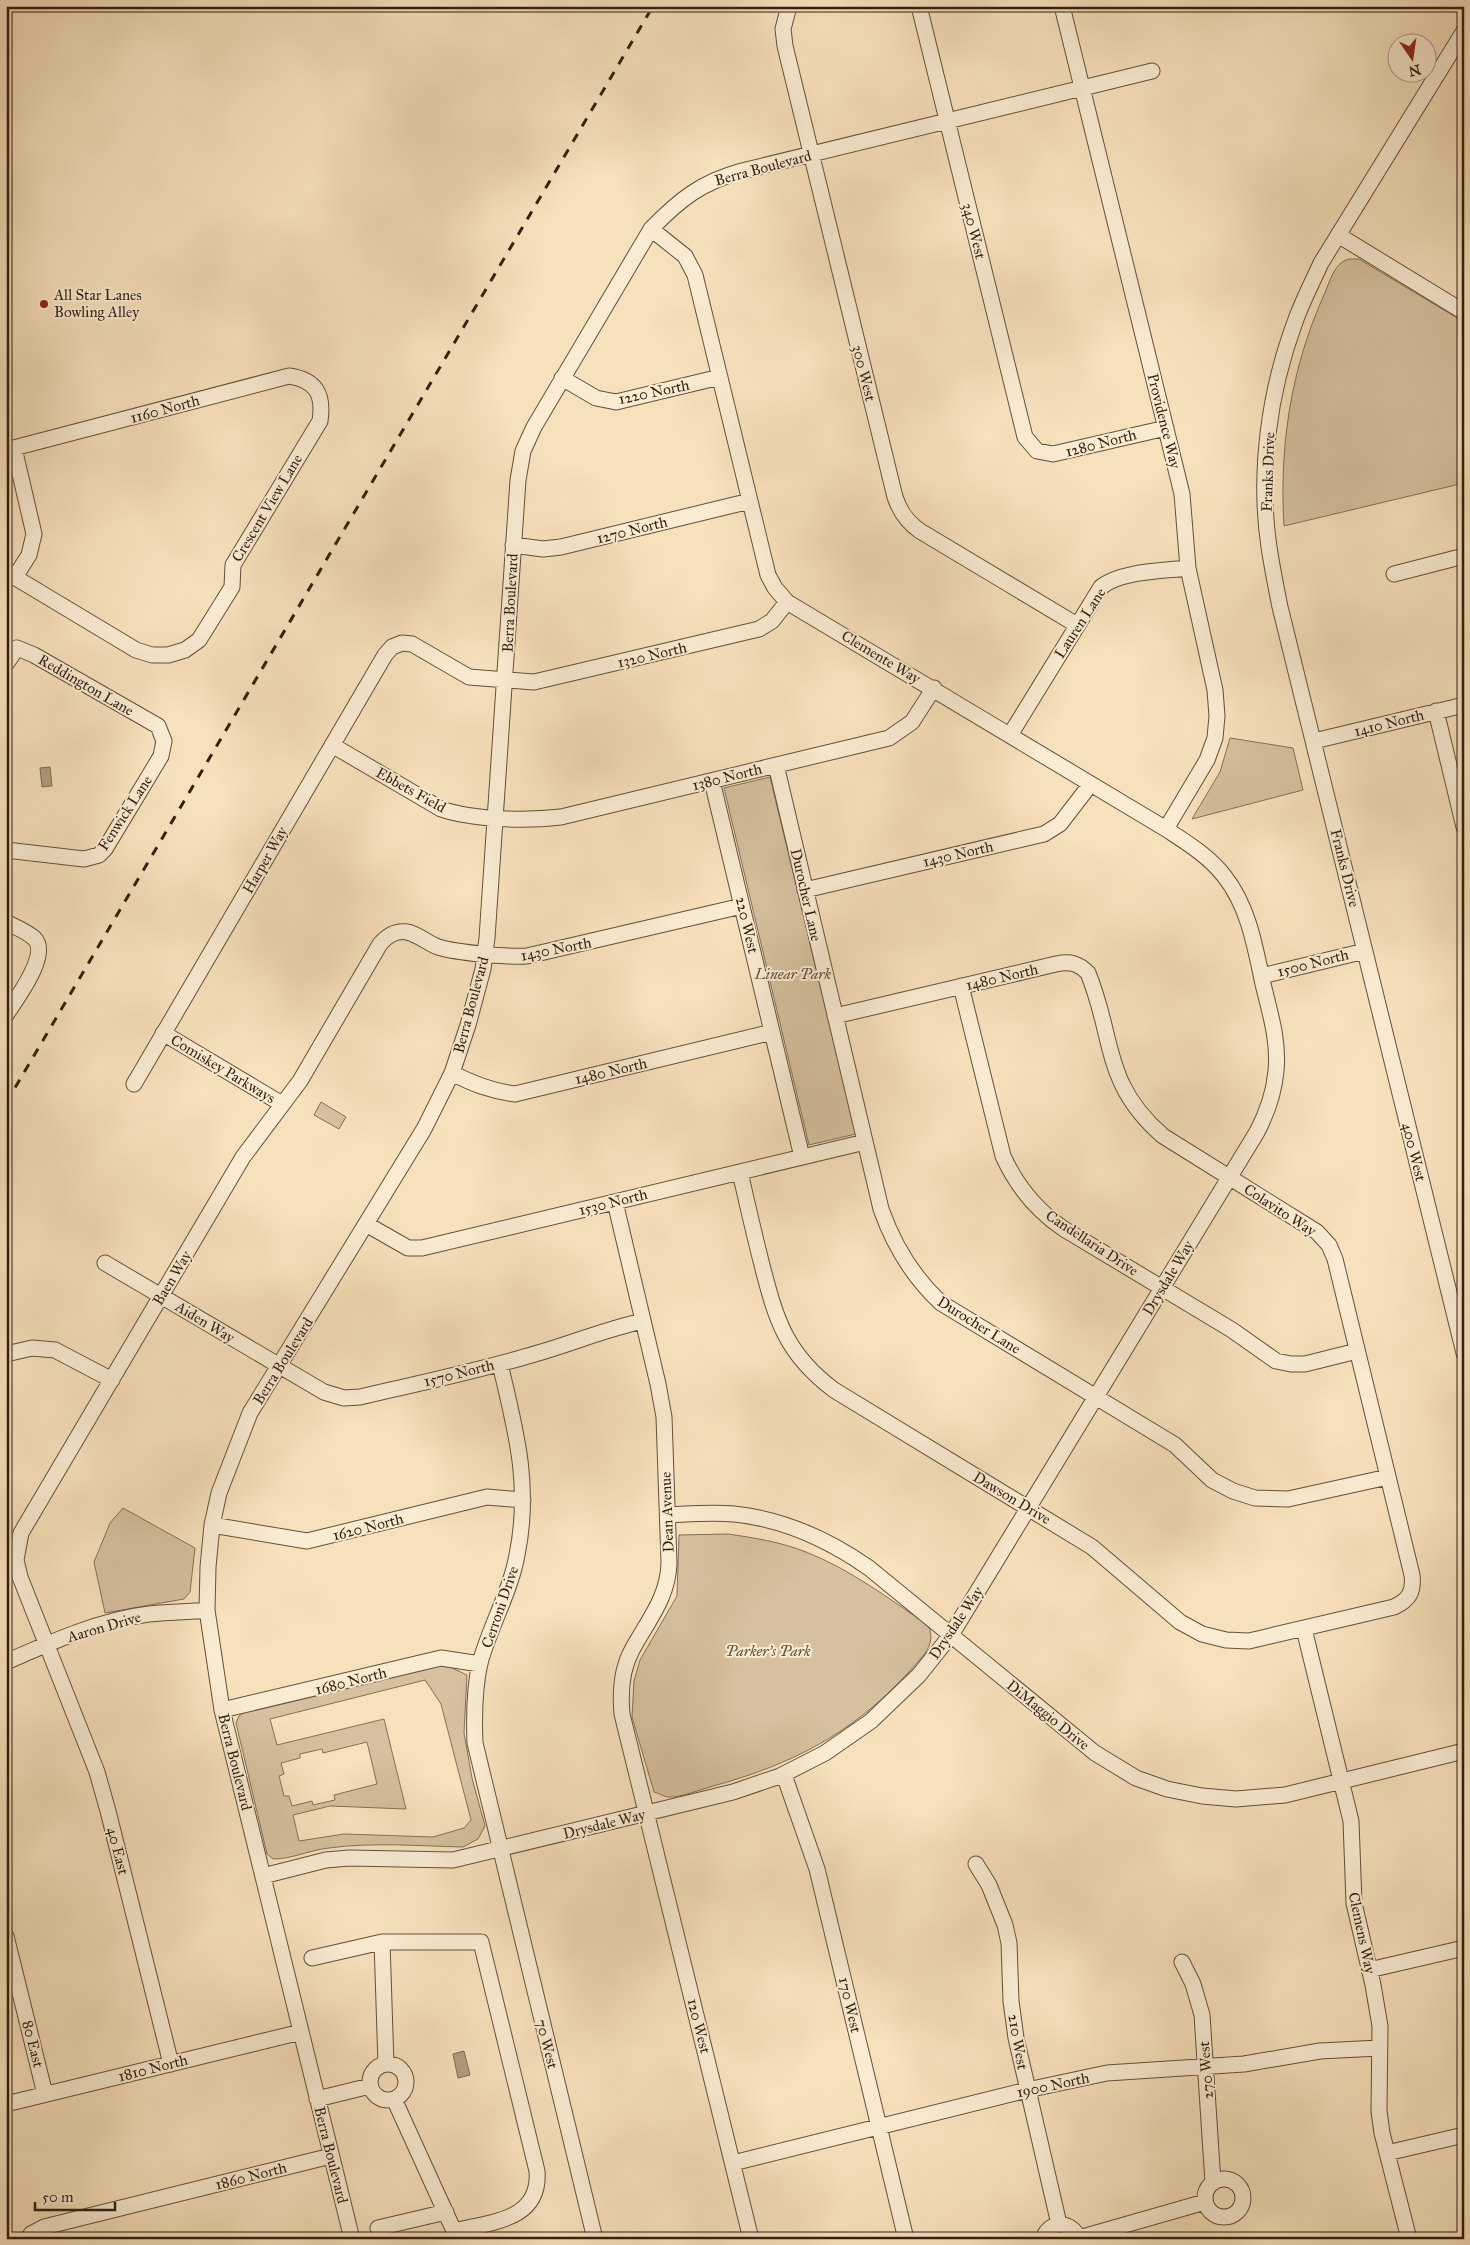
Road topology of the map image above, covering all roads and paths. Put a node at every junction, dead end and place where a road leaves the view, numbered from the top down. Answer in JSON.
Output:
{"nodes":[{"id":1,"x":790,"y":6,"type":"edge"},
{"id":2,"x":919,"y":6,"type":"edge"},
{"id":3,"x":1062,"y":6,"type":"edge"},
{"id":4,"x":1464,"y":32,"type":"edge"},
{"id":5,"x":1152,"y":71,"type":"dead end"},
{"id":6,"x":1082,"y":89,"type":"junction"},
{"id":7,"x":947,"y":122,"type":"junction"},
{"id":8,"x":811,"y":155,"type":"junction"},
{"id":9,"x":651,"y":229,"type":"junction"},
{"id":10,"x":1338,"y":235,"type":"junction"},
{"id":11,"x":1464,"y":312,"type":"edge"},
{"id":12,"x":720,"y":377,"type":"junction"},
{"id":13,"x":562,"y":378,"type":"junction"},
{"id":14,"x":319,"y":393,"type":"joint"},
{"id":15,"x":1166,"y":428,"type":"junction"},
{"id":16,"x":10,"y":449,"type":"edge"},
{"id":17,"x":1037,"y":451,"type":"joint"},
{"id":18,"x":750,"y":501,"type":"junction"},
{"id":19,"x":513,"y":545,"type":"junction"},
{"id":20,"x":1464,"y":556,"type":"edge"},
{"id":21,"x":1188,"y":568,"type":"junction"},
{"id":22,"x":1394,"y":574,"type":"dead end"},
{"id":23,"x":11,"y":575,"type":"edge"},
{"id":24,"x":787,"y":602,"type":"junction"},
{"id":25,"x":1077,"y":624,"type":"junction"},
{"id":26,"x":402,"y":644,"type":"joint"},
{"id":27,"x":6,"y":664,"type":"edge"},
{"id":28,"x":505,"y":680,"type":"junction"},
{"id":29,"x":934,"y":688,"type":"junction"},
{"id":30,"x":1464,"y":705,"type":"edge"},
{"id":31,"x":1436,"y":712,"type":"junction"},
{"id":32,"x":1010,"y":735,"type":"junction"},
{"id":33,"x":164,"y":741,"type":"joint"},
{"id":34,"x":1314,"y":741,"type":"junction"},
{"id":35,"x":332,"y":745,"type":"junction"},
{"id":36,"x":776,"y":766,"type":"junction"},
{"id":37,"x":712,"y":781,"type":"junction"},
{"id":38,"x":1090,"y":785,"type":"junction"},
{"id":39,"x":496,"y":817,"type":"junction"},
{"id":40,"x":1464,"y":828,"type":"edge"},
{"id":41,"x":1166,"y":829,"type":"junction"},
{"id":42,"x":6,"y":850,"type":"edge"},
{"id":43,"x":805,"y":890,"type":"junction"},
{"id":44,"x":742,"y":906,"type":"junction"},
{"id":45,"x":6,"y":922,"type":"edge"},
{"id":46,"x":397,"y":932,"type":"joint"},
{"id":47,"x":1365,"y":951,"type":"junction"},
{"id":48,"x":485,"y":953,"type":"junction"},
{"id":49,"x":1081,"y":966,"type":"joint"},
{"id":50,"x":1262,"y":976,"type":"junction"},
{"id":51,"x":961,"y":986,"type":"junction"},
{"id":52,"x":6,"y":1015,"type":"edge"},
{"id":53,"x":835,"y":1016,"type":"junction"},
{"id":54,"x":772,"y":1032,"type":"junction"},
{"id":55,"x":163,"y":1033,"type":"junction"},
{"id":56,"x":452,"y":1073,"type":"junction"},
{"id":57,"x":134,"y":1084,"type":"dead end"},
{"id":58,"x":282,"y":1104,"type":"junction"},
{"id":59,"x":865,"y":1142,"type":"junction"},
{"id":60,"x":802,"y":1157,"type":"junction"},
{"id":61,"x":740,"y":1172,"type":"junction"},
{"id":62,"x":1230,"y":1178,"type":"junction"},
{"id":63,"x":614,"y":1202,"type":"junction"},
{"id":64,"x":366,"y":1224,"type":"junction"},
{"id":65,"x":105,"y":1263,"type":"dead end"},
{"id":66,"x":1163,"y":1288,"type":"junction"},
{"id":67,"x":161,"y":1296,"type":"junction"},
{"id":68,"x":643,"y":1321,"type":"junction"},
{"id":69,"x":1357,"y":1351,"type":"junction"},
{"id":70,"x":1464,"y":1353,"type":"edge"},
{"id":71,"x":6,"y":1354,"type":"edge"},
{"id":72,"x":500,"y":1364,"type":"junction"},
{"id":73,"x":280,"y":1366,"type":"junction"},
{"id":74,"x":112,"y":1380,"type":"junction"},
{"id":75,"x":1096,"y":1397,"type":"junction"},
{"id":76,"x":1388,"y":1477,"type":"junction"},
{"id":77,"x":523,"y":1500,"type":"junction"},
{"id":78,"x":1029,"y":1508,"type":"junction"},
{"id":79,"x":668,"y":1515,"type":"junction"},
{"id":80,"x":212,"y":1525,"type":"junction"},
{"id":81,"x":1410,"y":1596,"type":"joint"},
{"id":82,"x":207,"y":1610,"type":"junction"},
{"id":83,"x":1304,"y":1629,"type":"junction"},
{"id":84,"x":951,"y":1636,"type":"junction"},
{"id":85,"x":46,"y":1645,"type":"junction"},
{"id":86,"x":6,"y":1662,"type":"edge"},
{"id":87,"x":480,"y":1664,"type":"junction"},
{"id":88,"x":222,"y":1710,"type":"junction"},
{"id":89,"x":1464,"y":1751,"type":"edge"},
{"id":90,"x":784,"y":1774,"type":"junction"},
{"id":91,"x":1340,"y":1781,"type":"junction"},
{"id":92,"x":647,"y":1814,"type":"junction"},
{"id":93,"x":500,"y":1849,"type":"junction"},
{"id":94,"x":976,"y":1864,"type":"dead end"},
{"id":95,"x":263,"y":1876,"type":"junction"},
{"id":96,"x":6,"y":1936,"type":"edge"},
{"id":97,"x":382,"y":1942,"type":"junction"},
{"id":98,"x":1464,"y":1948,"type":"edge"},
{"id":99,"x":312,"y":1958,"type":"dead end"},
{"id":100,"x":1182,"y":1962,"type":"dead end"},
{"id":101,"x":1369,"y":1970,"type":"junction"},
{"id":102,"x":301,"y":2032,"type":"junction"},
{"id":103,"x":1379,"y":2048,"type":"junction"},
{"id":104,"x":170,"y":2064,"type":"junction"},
{"id":105,"x":386,"y":2064,"type":"junction"},
{"id":106,"x":1205,"y":2066,"type":"junction"},
{"id":107,"x":370,"y":2086,"type":"junction"},
{"id":108,"x":1027,"y":2090,"type":"junction"},
{"id":109,"x":45,"y":2094,"type":"junction"},
{"id":110,"x":317,"y":2099,"type":"junction"},
{"id":111,"x":394,"y":2099,"type":"junction"},
{"id":112,"x":6,"y":2104,"type":"edge"},
{"id":113,"x":879,"y":2127,"type":"junction"},
{"id":114,"x":1464,"y":2135,"type":"edge"},
{"id":115,"x":1387,"y":2153,"type":"junction"},
{"id":116,"x":332,"y":2156,"type":"junction"},
{"id":117,"x":733,"y":2163,"type":"junction"},
{"id":118,"x":1213,"y":2182,"type":"junction"},
{"id":119,"x":1205,"y":2202,"type":"junction"},
{"id":120,"x":446,"y":2212,"type":"junction"},
{"id":121,"x":1058,"y":2224,"type":"junction"},
{"id":122,"x":378,"y":2228,"type":"dead end"},
{"id":123,"x":453,"y":2235,"type":"edge"},
{"id":124,"x":1078,"y":2238,"type":"edge"},
{"id":125,"x":28,"y":2239,"type":"edge"},
{"id":126,"x":352,"y":2239,"type":"edge"},
{"id":127,"x":595,"y":2239,"type":"edge"},
{"id":128,"x":751,"y":2239,"type":"edge"},
{"id":129,"x":906,"y":2239,"type":"edge"},
{"id":130,"x":1043,"y":2239,"type":"edge"},
{"id":131,"x":1409,"y":2239,"type":"edge"}],
"edges":[{"from":1,"to":8,"type":"street","name":"300 West"},
{"from":2,"to":7,"type":"street","name":"340 West"},
{"from":3,"to":6,"type":"street","name":"Providence Way"},
{"from":4,"to":10,"type":"street","name":"Franks Drive"},
{"from":5,"to":6,"type":"street","name":"Berra Boulevard"},
{"from":6,"to":7,"type":"street","name":"Berra Boulevard"},
{"from":6,"to":15,"type":"street","name":"Providence Way"},
{"from":7,"to":8,"type":"street","name":"Berra Boulevard"},
{"from":7,"to":17,"type":"street","name":"340 West"},
{"from":8,"to":9,"type":"street","name":"Berra Boulevard"},
{"from":8,"to":25,"type":"street","name":"300 West"},
{"from":9,"to":12,"type":"street","name":"Clemente Way"},
{"from":9,"to":13,"type":"street","name":"Berra Boulevard"},
{"from":10,"to":11,"type":"street"},
{"from":10,"to":34,"type":"street","name":"Franks Drive"},
{"from":12,"to":13,"type":"street","name":"1220 North"},
{"from":12,"to":18,"type":"street","name":"Clemente Way"},
{"from":13,"to":19,"type":"street","name":"Berra Boulevard"},
{"from":14,"to":16,"type":"street","name":"1160 North"},
{"from":14,"to":23,"type":"street","name":"Crescent View Lane"},
{"from":15,"to":17,"type":"street","name":"1280 North"},
{"from":15,"to":21,"type":"street","name":"Providence Way"},
{"from":16,"to":23,"type":"street"},
{"from":18,"to":19,"type":"street","name":"1270 North"},
{"from":18,"to":24,"type":"street","name":"Clemente Way"},
{"from":19,"to":28,"type":"street","name":"Berra Boulevard"},
{"from":20,"to":22,"type":"street"},
{"from":21,"to":25,"type":"street","name":"Lauren Lane"},
{"from":21,"to":41,"type":"street","name":"Providence Way"},
{"from":24,"to":28,"type":"street","name":"1320 North"},
{"from":24,"to":29,"type":"street","name":"Clemente Way"},
{"from":25,"to":32,"type":"street","name":"Lauren Lane"},
{"from":26,"to":28,"type":"street","name":"1320 North"},
{"from":26,"to":35,"type":"street","name":"Harper Way"},
{"from":27,"to":33,"type":"street","name":"Reddington Lane"},
{"from":28,"to":39,"type":"street","name":"Berra Boulevard"},
{"from":29,"to":32,"type":"street","name":"Clemente Way"},
{"from":29,"to":36,"type":"street","name":"1380 North"},
{"from":30,"to":31,"type":"street","name":"1410 North"},
{"from":31,"to":34,"type":"street","name":"1410 North"},
{"from":31,"to":40,"type":"street"},
{"from":32,"to":38,"type":"street","name":"Clemente Way"},
{"from":33,"to":42,"type":"street","name":"Fenwick Lane"},
{"from":34,"to":47,"type":"street","name":"Franks Drive"},
{"from":35,"to":39,"type":"street","name":"Ebbets Field"},
{"from":35,"to":55,"type":"street","name":"Harper Way"},
{"from":36,"to":37,"type":"street","name":"1380 North"},
{"from":36,"to":43,"type":"street","name":"Durocher Lane"},
{"from":37,"to":39,"type":"street","name":"1380 North"},
{"from":37,"to":44,"type":"street","name":"220 West"},
{"from":38,"to":41,"type":"street","name":"Clemente Way"},
{"from":38,"to":43,"type":"street","name":"1430 North"},
{"from":39,"to":48,"type":"street","name":"Berra Boulevard"},
{"from":41,"to":50,"type":"street","name":"Clemente Way"},
{"from":43,"to":53,"type":"street","name":"Durocher Lane"},
{"from":44,"to":48,"type":"street","name":"1430 North"},
{"from":44,"to":54,"type":"street","name":"220 West"},
{"from":45,"to":52,"type":"street"},
{"from":46,"to":48,"type":"street","name":"1430 North"},
{"from":46,"to":58,"type":"street","name":"Baen Way"},
{"from":47,"to":50,"type":"street","name":"1500 North"},
{"from":47,"to":70,"type":"street","name":"400 West"},
{"from":48,"to":56,"type":"street","name":"Berra Boulevard"},
{"from":49,"to":51,"type":"street","name":"1480 North"},
{"from":49,"to":62,"type":"street","name":"Colavito Way"},
{"from":50,"to":62,"type":"street","name":"Drysdale Way"},
{"from":51,"to":53,"type":"street","name":"1480 North"},
{"from":51,"to":66,"type":"street","name":"Candellaria Drive"},
{"from":53,"to":59,"type":"street","name":"Durocher Lane"},
{"from":54,"to":56,"type":"street","name":"1480 North"},
{"from":54,"to":60,"type":"street","name":"220 West"},
{"from":55,"to":57,"type":"street","name":"Harper Way"},
{"from":55,"to":58,"type":"street","name":"Comiskey Parkways"},
{"from":56,"to":64,"type":"street","name":"Berra Boulevard"},
{"from":58,"to":67,"type":"street","name":"Baen Way"},
{"from":59,"to":60,"type":"street","name":"1530 North"},
{"from":59,"to":75,"type":"street","name":"Durocher Lane"},
{"from":60,"to":61,"type":"street","name":"1530 North"},
{"from":61,"to":63,"type":"street","name":"1530 North"},
{"from":61,"to":78,"type":"street","name":"Dawson Drive"},
{"from":62,"to":66,"type":"street","name":"Drysdale Way"},
{"from":62,"to":69,"type":"street","name":"Colavito Way"},
{"from":63,"to":64,"type":"street","name":"1530 North"},
{"from":63,"to":68,"type":"street","name":"Dean Avenue"},
{"from":64,"to":73,"type":"street","name":"Berra Boulevard"},
{"from":65,"to":67,"type":"street","name":"Aiden Way"},
{"from":66,"to":69,"type":"street","name":"Candellaria Drive"},
{"from":66,"to":75,"type":"street","name":"Drysdale Way"},
{"from":67,"to":73,"type":"street","name":"Aiden Way"},
{"from":67,"to":74,"type":"street","name":"Baen Way"},
{"from":68,"to":72,"type":"street","name":"1570 North"},
{"from":68,"to":79,"type":"street","name":"Dean Avenue"},
{"from":69,"to":76,"type":"street","name":"Colavito Way"},
{"from":71,"to":74,"type":"street"},
{"from":72,"to":73,"type":"street","name":"1570 North"},
{"from":72,"to":77,"type":"street","name":"Cerroni Drive"},
{"from":73,"to":80,"type":"street","name":"Berra Boulevard"},
{"from":74,"to":85,"type":"street","name":"Baen Way"},
{"from":75,"to":76,"type":"street","name":"Durocher Lane"},
{"from":75,"to":78,"type":"street","name":"Drysdale Way"},
{"from":76,"to":81,"type":"street","name":"Colavito Way"},
{"from":77,"to":80,"type":"street","name":"1620 North"},
{"from":77,"to":87,"type":"street","name":"Cerroni Drive"},
{"from":78,"to":83,"type":"street","name":"Dawson Drive"},
{"from":78,"to":84,"type":"street","name":"Drysdale Way"},
{"from":79,"to":84,"type":"street","name":"DiMaggio Drive"},
{"from":79,"to":92,"type":"street","name":"Dean Avenue"},
{"from":80,"to":82,"type":"street","name":"Berra Boulevard"},
{"from":81,"to":83,"type":"street","name":"Dawson Drive"},
{"from":82,"to":85,"type":"street","name":"Aaron Drive"},
{"from":82,"to":88,"type":"street","name":"Berra Boulevard"},
{"from":83,"to":91,"type":"street","name":"Clemens Way"},
{"from":84,"to":90,"type":"street","name":"Drysdale Way"},
{"from":84,"to":91,"type":"street","name":"DiMaggio Drive"},
{"from":85,"to":86,"type":"street","name":"Aaron Drive"},
{"from":85,"to":104,"type":"street","name":"40 East"},
{"from":87,"to":88,"type":"street","name":"1680 North"},
{"from":87,"to":93,"type":"street","name":"Cerroni Drive"},
{"from":88,"to":95,"type":"street","name":"Berra Boulevard"},
{"from":89,"to":91,"type":"street","name":"DiMaggio Drive"},
{"from":90,"to":92,"type":"street","name":"Drysdale Way"},
{"from":90,"to":113,"type":"street","name":"170 West"},
{"from":91,"to":101,"type":"street","name":"Clemens Way"},
{"from":92,"to":93,"type":"street","name":"Drysdale Way"},
{"from":92,"to":117,"type":"street","name":"120 West"},
{"from":93,"to":95,"type":"street","name":"Drysdale Way"},
{"from":93,"to":127,"type":"street","name":"70 West"},
{"from":94,"to":108,"type":"street","name":"210 West"},
{"from":95,"to":102,"type":"street","name":"Berra Boulevard"},
{"from":96,"to":109,"type":"street","name":"80 East"},
{"from":97,"to":99,"type":"street"},
{"from":97,"to":105,"type":"street"},
{"from":97,"to":123,"type":"street"},
{"from":98,"to":101,"type":"street"},
{"from":100,"to":106,"type":"street","name":"270 West"},
{"from":101,"to":103,"type":"street","name":"Clemens Way"},
{"from":102,"to":104,"type":"street","name":"1810 North"},
{"from":102,"to":110,"type":"street","name":"Berra Boulevard"},
{"from":103,"to":106,"type":"street","name":"1900 North"},
{"from":103,"to":115,"type":"street","name":"Clemens Way"},
{"from":104,"to":109,"type":"street","name":"1810 North"},
{"from":105,"to":107,"type":"street"},
{"from":105,"to":111,"type":"street"},
{"from":106,"to":108,"type":"street","name":"1900 North"},
{"from":106,"to":118,"type":"street","name":"270 West"},
{"from":107,"to":110,"type":"street"},
{"from":107,"to":111,"type":"street"},
{"from":108,"to":113,"type":"street","name":"1900 North"},
{"from":108,"to":121,"type":"street","name":"210 West"},
{"from":109,"to":112,"type":"street","name":"1810 North"},
{"from":110,"to":116,"type":"street","name":"Berra Boulevard"},
{"from":111,"to":120,"type":"street"},
{"from":113,"to":117,"type":"street","name":"1900 North"},
{"from":113,"to":129,"type":"street","name":"170 West"},
{"from":114,"to":115,"type":"street"},
{"from":115,"to":131,"type":"street","name":"Clemens Way"},
{"from":116,"to":125,"type":"street","name":"1860 North"},
{"from":116,"to":126,"type":"street","name":"Berra Boulevard"},
{"from":117,"to":128,"type":"street","name":"120 West"},
{"from":118,"to":119,"type":"street"},
{"from":118,"to":119,"type":"street"},
{"from":119,"to":124,"type":"street"},
{"from":120,"to":122,"type":"street"},
{"from":120,"to":123,"type":"street"},
{"from":121,"to":124,"type":"street"},
{"from":121,"to":130,"type":"street"}]}
